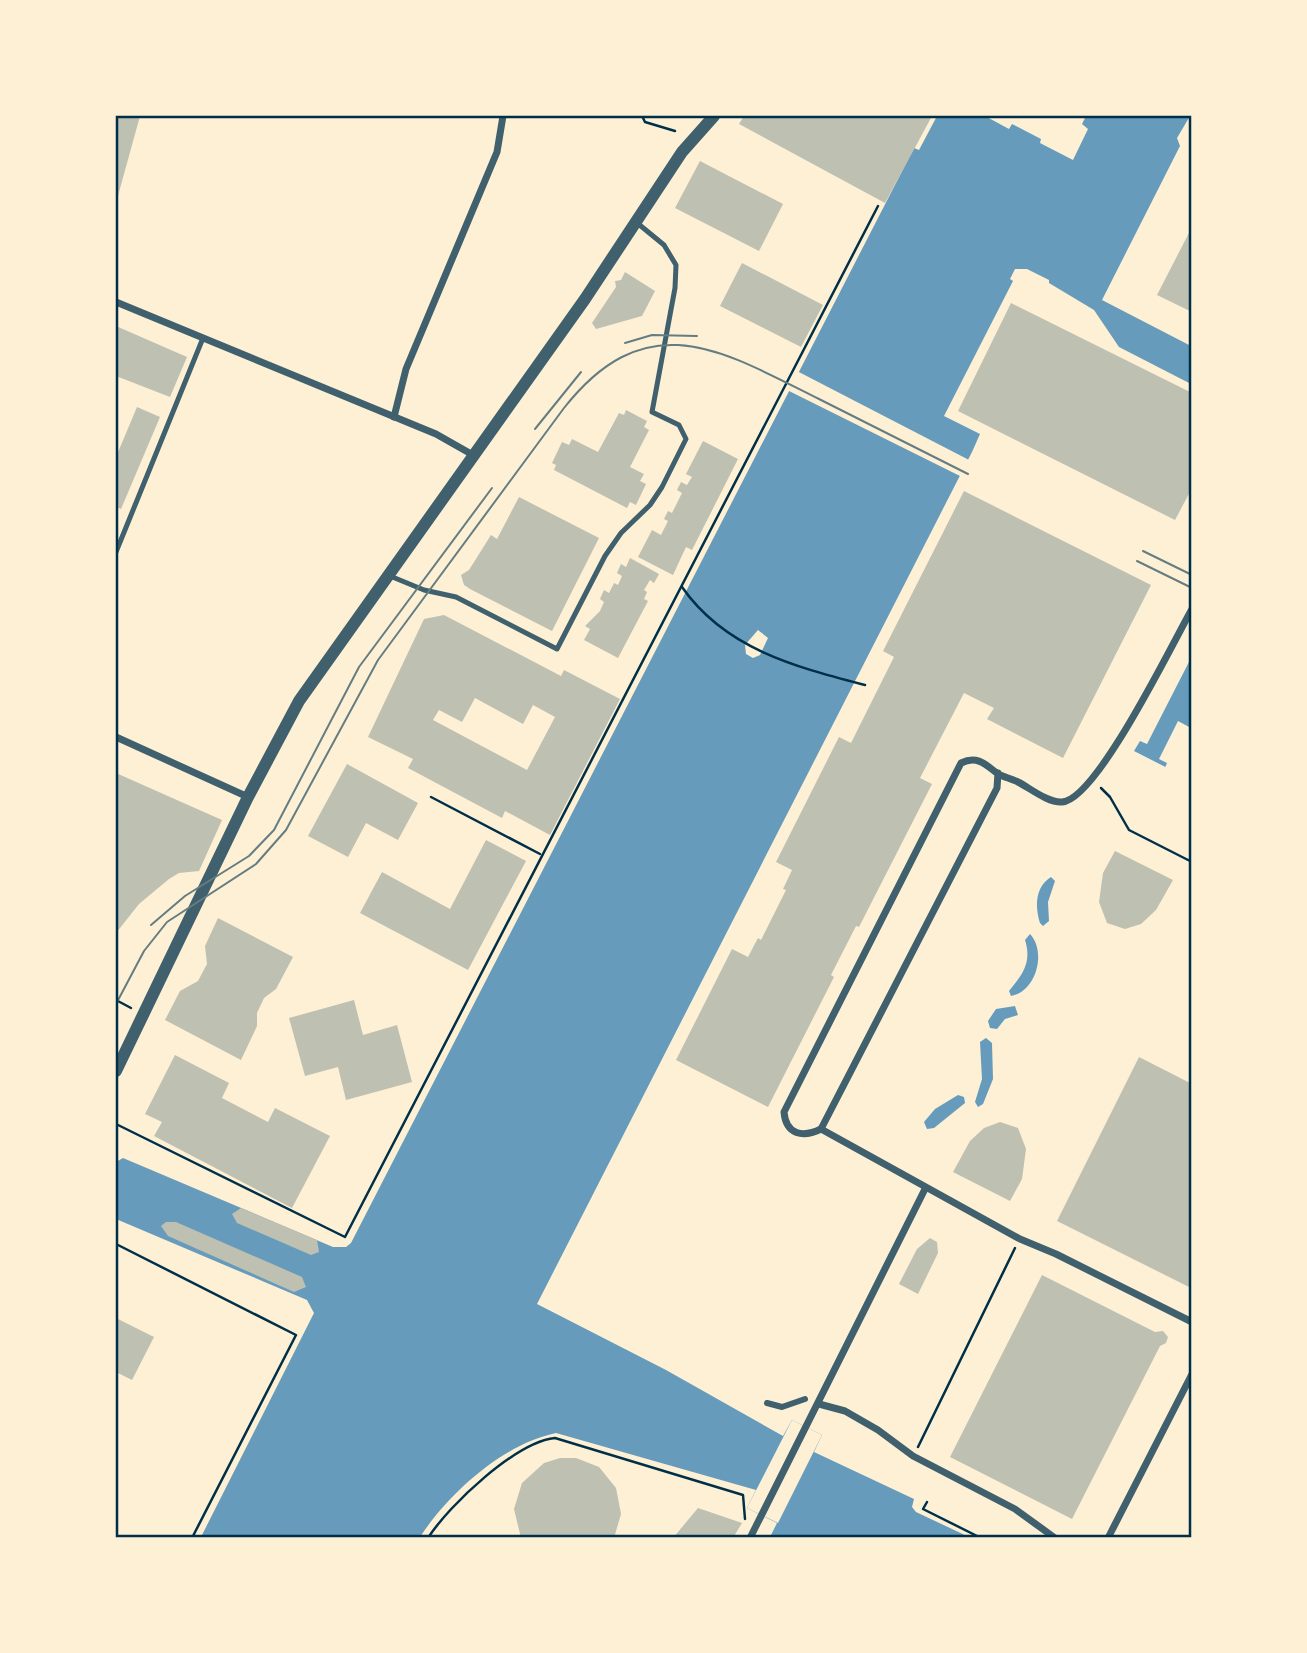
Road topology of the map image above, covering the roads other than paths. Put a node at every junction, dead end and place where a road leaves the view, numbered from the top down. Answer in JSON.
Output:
{"nodes":[{"id":1,"x":503,"y":116,"type":"edge"},
{"id":2,"x":714,"y":116,"type":"edge"},
{"id":3,"x":636,"y":222,"type":"junction"},
{"id":4,"x":116,"y":302,"type":"edge"},
{"id":5,"x":203,"y":338,"type":"junction"},
{"id":6,"x":394,"y":417,"type":"junction"},
{"id":7,"x":473,"y":455,"type":"junction"},
{"id":8,"x":116,"y":552,"type":"edge"},
{"id":9,"x":387,"y":575,"type":"junction"},
{"id":10,"x":1192,"y":609,"type":"edge"},
{"id":11,"x":116,"y":737,"type":"edge"},
{"id":12,"x":998,"y":773,"type":"junction"},
{"id":13,"x":248,"y":797,"type":"junction"},
{"id":14,"x":116,"y":1071,"type":"edge"},
{"id":15,"x":821,"y":1129,"type":"junction"},
{"id":16,"x":925,"y":1189,"type":"junction"},
{"id":17,"x":1192,"y":1322,"type":"edge"},
{"id":18,"x":1192,"y":1374,"type":"edge"},
{"id":19,"x":805,"y":1399,"type":"joint"},
{"id":20,"x":766,"y":1403,"type":"dead end"},
{"id":21,"x":819,"y":1404,"type":"junction"},
{"id":22,"x":1051,"y":1537,"type":"edge"},
{"id":23,"x":750,"y":1538,"type":"edge"},
{"id":24,"x":1108,"y":1538,"type":"edge"}],
"edges":[{"from":1,"to":6,"type":"street"},
{"from":2,"to":3,"type":"street"},
{"from":3,"to":7,"type":"street"},
{"from":3,"to":9,"type":"lane"},
{"from":4,"to":5,"type":"street"},
{"from":5,"to":6,"type":"street"},
{"from":5,"to":8,"type":"lane"},
{"from":6,"to":7,"type":"street"},
{"from":7,"to":9,"type":"street"},
{"from":9,"to":13,"type":"street"},
{"from":10,"to":12,"type":"street"},
{"from":11,"to":13,"type":"street"},
{"from":12,"to":15,"type":"street"},
{"from":12,"to":15,"type":"street"},
{"from":13,"to":14,"type":"street"},
{"from":15,"to":16,"type":"street"},
{"from":16,"to":17,"type":"street"},
{"from":16,"to":21,"type":"street"},
{"from":18,"to":24,"type":"street"},
{"from":19,"to":20,"type":"street"},
{"from":19,"to":21,"type":"lane"},
{"from":21,"to":22,"type":"street"},
{"from":21,"to":23,"type":"street"}]}
